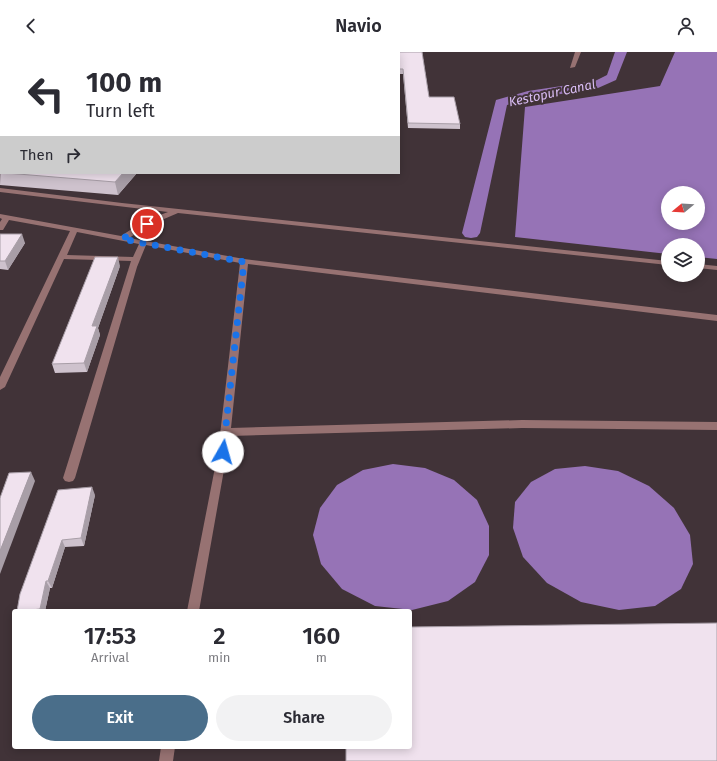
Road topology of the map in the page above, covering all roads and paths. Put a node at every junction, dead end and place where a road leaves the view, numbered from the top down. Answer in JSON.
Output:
{"nodes":[{"id":1,"x":578,"y":52,"type":"edge"},
{"id":2,"x":572,"y":67,"type":"dead end"},
{"id":3,"x":0,"y":190,"type":"edge"},
{"id":4,"x":177,"y":211,"type":"junction"},
{"id":5,"x":4,"y":217,"type":"edge"},
{"id":6,"x":0,"y":228,"type":"edge"},
{"id":7,"x":74,"y":230,"type":"junction"},
{"id":8,"x":122,"y":239,"type":"junction"},
{"id":9,"x":143,"y":243,"type":"junction"},
{"id":10,"x":61,"y":257,"type":"junction"},
{"id":11,"x":137,"y":259,"type":"junction"},
{"id":12,"x":244,"y":262,"type":"junction"},
{"id":13,"x":661,"y":262,"type":"edge"},
{"id":14,"x":705,"y":267,"type":"edge"},
{"id":15,"x":717,"y":268,"type":"edge"},
{"id":16,"x":717,"y":318,"type":"edge"},
{"id":17,"x":0,"y":387,"type":"edge"},
{"id":18,"x":717,"y":426,"type":"edge"},
{"id":19,"x":225,"y":432,"type":"junction"},
{"id":20,"x":69,"y":478,"type":"dead end"},
{"id":21,"x":193,"y":609,"type":"edge"},
{"id":22,"x":168,"y":749,"type":"edge"},
{"id":23,"x":166,"y":761,"type":"edge"}],
"edges":[{"from":1,"to":2,"type":"street"},
{"from":3,"to":4,"type":"street"},
{"from":4,"to":8,"type":"street"},
{"from":4,"to":13,"type":"street"},
{"from":5,"to":6,"type":"street"},
{"from":5,"to":7,"type":"street"},
{"from":7,"to":8,"type":"street"},
{"from":7,"to":10,"type":"street"},
{"from":8,"to":9,"type":"street"},
{"from":9,"to":11,"type":"street"},
{"from":9,"to":12,"type":"street"},
{"from":10,"to":11,"type":"street"},
{"from":10,"to":17,"type":"street"},
{"from":11,"to":20,"type":"street"},
{"from":12,"to":16,"type":"street"},
{"from":12,"to":19,"type":"street"},
{"from":14,"to":15,"type":"street"},
{"from":18,"to":19,"type":"street"},
{"from":19,"to":21,"type":"street"},
{"from":22,"to":23,"type":"street"}]}
